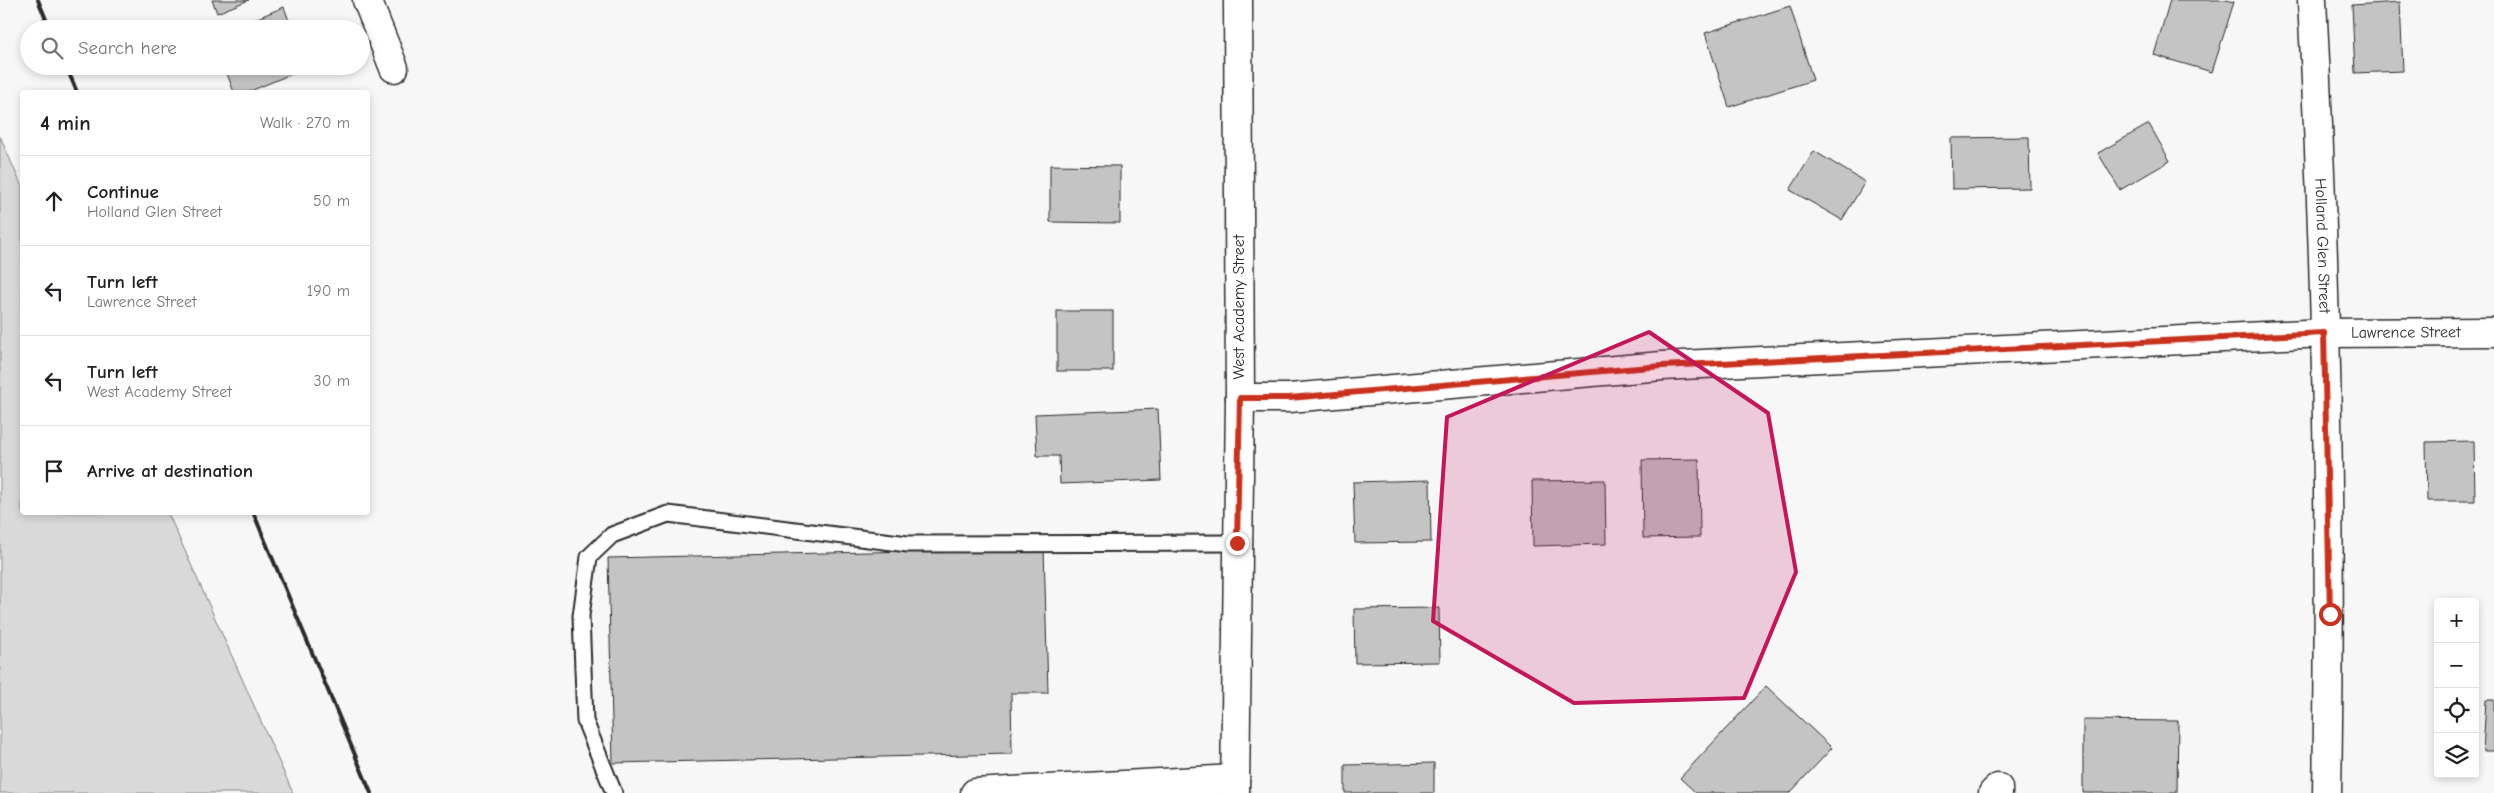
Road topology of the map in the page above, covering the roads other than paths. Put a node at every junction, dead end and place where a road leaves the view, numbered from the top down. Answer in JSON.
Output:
{"nodes":[{"id":1,"x":367,"y":0,"type":"edge"},
{"id":2,"x":1238,"y":0,"type":"edge"},
{"id":3,"x":2312,"y":0,"type":"edge"},
{"id":4,"x":394,"y":68,"type":"dead end"},
{"id":5,"x":2494,"y":332,"type":"edge"},
{"id":6,"x":2324,"y":333,"type":"junction"},
{"id":7,"x":1240,"y":398,"type":"junction"},
{"id":8,"x":1237,"y":543,"type":"junction"},
{"id":9,"x":1235,"y":786,"type":"edge"},
{"id":10,"x":614,"y":793,"type":"edge"},
{"id":11,"x":975,"y":793,"type":"edge"},
{"id":12,"x":1993,"y":793,"type":"edge"},
{"id":13,"x":1998,"y":793,"type":"edge"},
{"id":14,"x":2327,"y":793,"type":"edge"}],
"edges":[{"from":1,"to":4,"type":"street"},
{"from":2,"to":7,"type":"street","name":"West Academy Street"},
{"from":3,"to":6,"type":"street","name":"Holland Glen Street"},
{"from":5,"to":6,"type":"street","name":"Lawrence Street"},
{"from":6,"to":7,"type":"street","name":"Lawrence Street"},
{"from":6,"to":14,"type":"street","name":"Holland Glen Street"},
{"from":7,"to":8,"type":"street","name":"West Academy Street"},
{"from":8,"to":9,"type":"street","name":"West Academy Street"},
{"from":8,"to":10,"type":"lane"},
{"from":9,"to":11,"type":"street"},
{"from":12,"to":13,"type":"street"}]}
